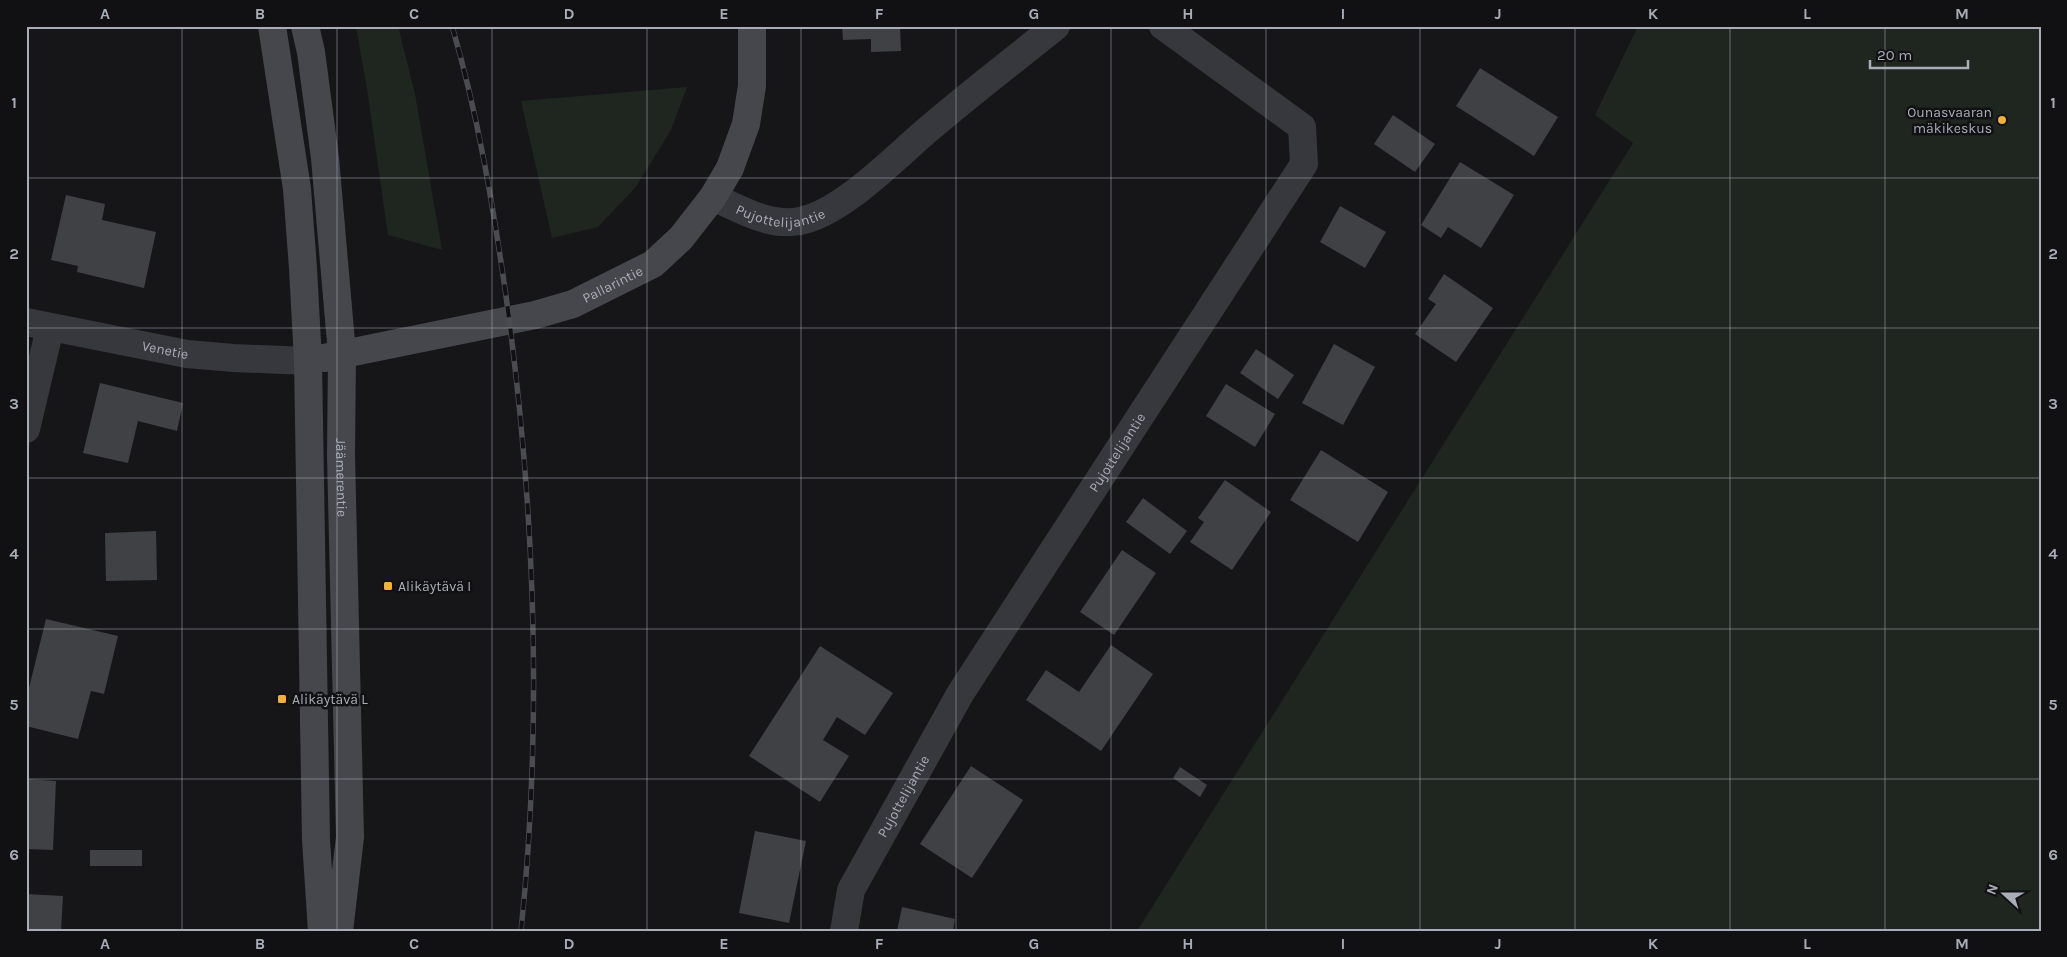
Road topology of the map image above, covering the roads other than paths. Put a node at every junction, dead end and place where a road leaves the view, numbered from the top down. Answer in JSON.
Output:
{"nodes":[{"id":1,"x":272,"y":26,"type":"edge"},
{"id":2,"x":305,"y":26,"type":"edge"},
{"id":3,"x":752,"y":26,"type":"edge"},
{"id":4,"x":1056,"y":26,"type":"edge"},
{"id":5,"x":1163,"y":26,"type":"edge"},
{"id":6,"x":713,"y":198,"type":"junction"},
{"id":7,"x":38,"y":325,"type":"edge"},
{"id":8,"x":342,"y":354,"type":"junction"},
{"id":9,"x":308,"y":361,"type":"junction"},
{"id":10,"x":26,"y":428,"type":"edge"},
{"id":11,"x":322,"y":931,"type":"edge"},
{"id":12,"x":339,"y":931,"type":"edge"},
{"id":13,"x":844,"y":931,"type":"edge"}],
"edges":[{"from":1,"to":9,"type":"main road"},
{"from":2,"to":8,"type":"main road","name":"Jäämerentie"},
{"from":3,"to":6,"type":"main road","name":"Pallarintie"},
{"from":4,"to":6,"type":"street","name":"Pujottelijantie"},
{"from":5,"to":13,"type":"street","name":"Pujottelijantie"},
{"from":6,"to":8,"type":"main road","name":"Pallarintie"},
{"from":7,"to":9,"type":"street","name":"Venetie"},
{"from":7,"to":10,"type":"street"},
{"from":8,"to":9,"type":"main road","name":"Pallarintie"},
{"from":8,"to":12,"type":"main road","name":"Jäämerentie"},
{"from":9,"to":11,"type":"main road"}]}
